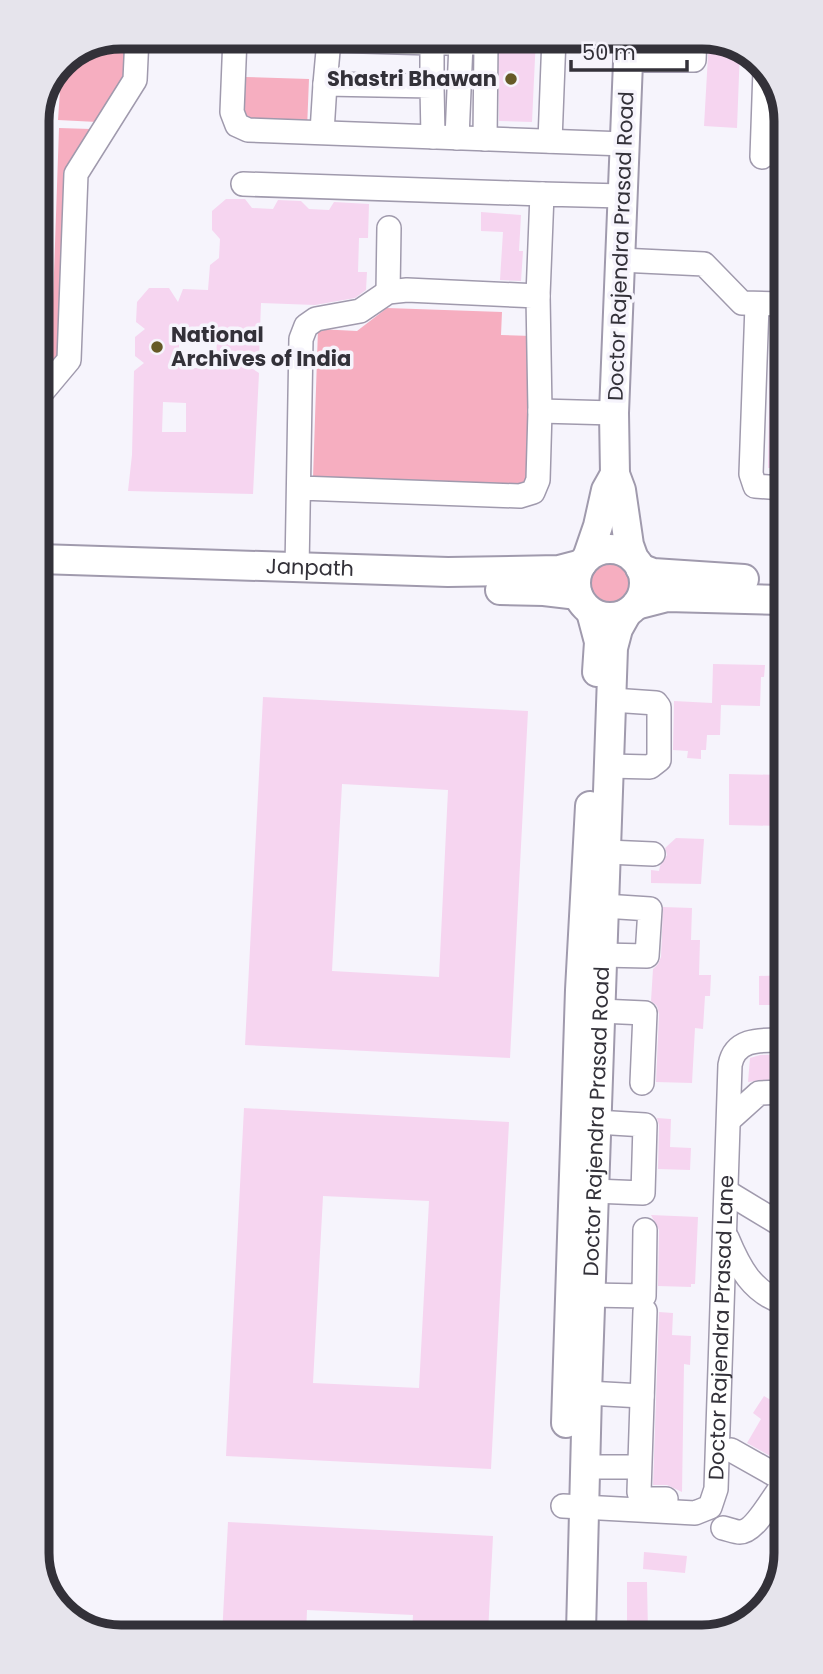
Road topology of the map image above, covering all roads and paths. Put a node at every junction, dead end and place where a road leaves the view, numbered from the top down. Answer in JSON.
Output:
{"nodes":[{"id":1,"x":136,"y":49,"type":"edge"},
{"id":2,"x":235,"y":49,"type":"edge"},
{"id":3,"x":328,"y":49,"type":"edge"},
{"id":4,"x":432,"y":49,"type":"edge"},
{"id":5,"x":461,"y":49,"type":"edge"},
{"id":6,"x":486,"y":49,"type":"edge"},
{"id":7,"x":554,"y":49,"type":"edge"},
{"id":8,"x":629,"y":49,"type":"edge"},
{"id":9,"x":634,"y":49,"type":"edge"},
{"id":10,"x":694,"y":49,"type":"edge"},
{"id":11,"x":326,"y":84,"type":"junction"},
{"id":12,"x":432,"y":86,"type":"junction"},
{"id":13,"x":764,"y":86,"type":"edge"},
{"id":14,"x":322,"y":132,"type":"junction"},
{"id":15,"x":433,"y":137,"type":"junction"},
{"id":16,"x":457,"y":138,"type":"junction"},
{"id":17,"x":485,"y":139,"type":"junction"},
{"id":18,"x":550,"y":141,"type":"junction"},
{"id":19,"x":625,"y":144,"type":"junction"},
{"id":20,"x":762,"y":157,"type":"dead end"},
{"id":21,"x":243,"y":184,"type":"dead end"},
{"id":22,"x":542,"y":194,"type":"junction"},
{"id":23,"x":623,"y":196,"type":"junction"},
{"id":24,"x":389,"y":228,"type":"dead end"},
{"id":25,"x":620,"y":260,"type":"junction"},
{"id":26,"x":388,"y":292,"type":"junction"},
{"id":27,"x":538,"y":296,"type":"junction"},
{"id":28,"x":757,"y":304,"type":"junction"},
{"id":29,"x":774,"y":304,"type":"edge"},
{"id":30,"x":49,"y":384,"type":"edge"},
{"id":31,"x":541,"y":411,"type":"junction"},
{"id":32,"x":614,"y":413,"type":"junction"},
{"id":33,"x":615,"y":474,"type":"junction"},
{"id":34,"x":774,"y":487,"type":"edge"},
{"id":35,"x":300,"y":488,"type":"junction"},
{"id":36,"x":49,"y":560,"type":"edge"},
{"id":37,"x":584,"y":561,"type":"junction"},
{"id":38,"x":637,"y":564,"type":"junction"},
{"id":39,"x":297,"y":569,"type":"junction"},
{"id":40,"x":224,"y":573,"type":"junction"},
{"id":41,"x":49,"y":575,"type":"edge"},
{"id":42,"x":774,"y":581,"type":"edge"},
{"id":43,"x":774,"y":600,"type":"edge"},
{"id":44,"x":584,"y":604,"type":"junction"},
{"id":45,"x":631,"y":609,"type":"junction"},
{"id":46,"x":612,"y":701,"type":"junction"},
{"id":47,"x":609,"y":766,"type":"junction"},
{"id":48,"x":607,"y":852,"type":"junction"},
{"id":49,"x":653,"y":854,"type":"dead end"},
{"id":50,"x":604,"y":906,"type":"junction"},
{"id":51,"x":603,"y":955,"type":"junction"},
{"id":52,"x":600,"y":1011,"type":"junction"},
{"id":53,"x":774,"y":1040,"type":"edge"},
{"id":54,"x":642,"y":1083,"type":"dead end"},
{"id":55,"x":774,"y":1092,"type":"edge"},
{"id":56,"x":729,"y":1120,"type":"junction"},
{"id":57,"x":596,"y":1122,"type":"junction"},
{"id":58,"x":594,"y":1191,"type":"junction"},
{"id":59,"x":727,"y":1192,"type":"junction"},
{"id":60,"x":774,"y":1220,"type":"edge"},
{"id":61,"x":645,"y":1230,"type":"dead end"},
{"id":62,"x":725,"y":1231,"type":"junction"},
{"id":63,"x":590,"y":1295,"type":"junction"},
{"id":64,"x":774,"y":1297,"type":"edge"},
{"id":65,"x":645,"y":1311,"type":"dead end"},
{"id":66,"x":587,"y":1393,"type":"junction"},
{"id":67,"x":642,"y":1396,"type":"junction"},
{"id":68,"x":731,"y":1450,"type":"dead end"},
{"id":69,"x":584,"y":1467,"type":"junction"},
{"id":70,"x":639,"y":1468,"type":"junction"},
{"id":71,"x":774,"y":1474,"type":"edge"},
{"id":72,"x":774,"y":1496,"type":"edge"},
{"id":73,"x":697,"y":1500,"type":"dead end"},
{"id":74,"x":573,"y":1506,"type":"junction"},
{"id":75,"x":723,"y":1528,"type":"dead end"},
{"id":76,"x":564,"y":1625,"type":"edge"},
{"id":77,"x":581,"y":1625,"type":"edge"}],
"edges":[{"from":1,"to":30,"type":"street"},
{"from":2,"to":14,"type":"street"},
{"from":3,"to":11,"type":"street"},
{"from":4,"to":12,"type":"street"},
{"from":5,"to":16,"type":"street"},
{"from":6,"to":17,"type":"street"},
{"from":7,"to":18,"type":"street"},
{"from":8,"to":19,"type":"main road","name":"Doctor Rajendra Prasad Road"},
{"from":9,"to":10,"type":"street"},
{"from":11,"to":12,"type":"street"},
{"from":11,"to":14,"type":"street"},
{"from":12,"to":15,"type":"street"},
{"from":13,"to":20,"type":"street"},
{"from":14,"to":15,"type":"street"},
{"from":15,"to":16,"type":"street"},
{"from":16,"to":17,"type":"street"},
{"from":17,"to":18,"type":"street"},
{"from":18,"to":19,"type":"street"},
{"from":19,"to":23,"type":"main road","name":"Doctor Rajendra Prasad Road"},
{"from":21,"to":22,"type":"street"},
{"from":22,"to":23,"type":"street"},
{"from":22,"to":27,"type":"street"},
{"from":23,"to":25,"type":"main road","name":"Doctor Rajendra Prasad Road"},
{"from":24,"to":26,"type":"street"},
{"from":25,"to":28,"type":"street"},
{"from":25,"to":32,"type":"main road","name":"Doctor Rajendra Prasad Road"},
{"from":26,"to":27,"type":"street"},
{"from":26,"to":35,"type":"street"},
{"from":27,"to":31,"type":"street"},
{"from":28,"to":29,"type":"street"},
{"from":28,"to":34,"type":"street"},
{"from":31,"to":32,"type":"street"},
{"from":31,"to":35,"type":"street"},
{"from":32,"to":33,"type":"main road","name":"Doctor Rajendra Prasad Road"},
{"from":33,"to":37,"type":"main road"},
{"from":33,"to":38,"type":"main road"},
{"from":35,"to":39,"type":"street"},
{"from":36,"to":40,"type":"main road","name":"Janpath"},
{"from":37,"to":38,"type":"main road"},
{"from":37,"to":39,"type":"main road","name":"Janpath"},
{"from":37,"to":44,"type":"main road"},
{"from":38,"to":42,"type":"main road"},
{"from":38,"to":45,"type":"main road"},
{"from":39,"to":40,"type":"main road","name":"Janpath"},
{"from":40,"to":41,"type":"main road","name":"Janpath"},
{"from":40,"to":44,"type":"main road","name":"Janpath"},
{"from":43,"to":45,"type":"main road"},
{"from":44,"to":45,"type":"main road"},
{"from":44,"to":74,"type":"main road","name":"Doctor Rajendra Prasad Road"},
{"from":45,"to":46,"type":"main road","name":"Doctor Rajendra Prasad Road"},
{"from":46,"to":47,"type":"main road","name":"Doctor Rajendra Prasad Road"},
{"from":46,"to":47,"type":"street"},
{"from":47,"to":48,"type":"main road","name":"Doctor Rajendra Prasad Road"},
{"from":48,"to":49,"type":"street"},
{"from":48,"to":50,"type":"main road","name":"Doctor Rajendra Prasad Road"},
{"from":50,"to":51,"type":"main road","name":"Doctor Rajendra Prasad Road"},
{"from":50,"to":51,"type":"street"},
{"from":51,"to":52,"type":"main road","name":"Doctor Rajendra Prasad Road"},
{"from":52,"to":54,"type":"street"},
{"from":52,"to":57,"type":"main road","name":"Doctor Rajendra Prasad Road"},
{"from":53,"to":56,"type":"street","name":"Doctor Rajendra Prasad Lane"},
{"from":55,"to":56,"type":"street"},
{"from":56,"to":59,"type":"street","name":"Doctor Rajendra Prasad Lane"},
{"from":57,"to":58,"type":"main road","name":"Doctor Rajendra Prasad Road"},
{"from":57,"to":58,"type":"street"},
{"from":58,"to":63,"type":"main road","name":"Doctor Rajendra Prasad Road"},
{"from":59,"to":60,"type":"street"},
{"from":59,"to":62,"type":"street","name":"Doctor Rajendra Prasad Lane"},
{"from":61,"to":63,"type":"street"},
{"from":62,"to":64,"type":"street"},
{"from":62,"to":74,"type":"street","name":"Doctor Rajendra Prasad Lane"},
{"from":63,"to":66,"type":"main road","name":"Doctor Rajendra Prasad Road"},
{"from":65,"to":67,"type":"street"},
{"from":66,"to":67,"type":"street"},
{"from":66,"to":69,"type":"main road","name":"Doctor Rajendra Prasad Road"},
{"from":67,"to":70,"type":"street"},
{"from":68,"to":71,"type":"street"},
{"from":69,"to":70,"type":"street"},
{"from":69,"to":74,"type":"main road","name":"Doctor Rajendra Prasad Road"},
{"from":70,"to":73,"type":"street"},
{"from":72,"to":75,"type":"street"},
{"from":74,"to":76,"type":"main road","name":"Doctor Rajendra Prasad Road"},
{"from":74,"to":77,"type":"main road","name":"Doctor Rajendra Prasad Road"}]}
